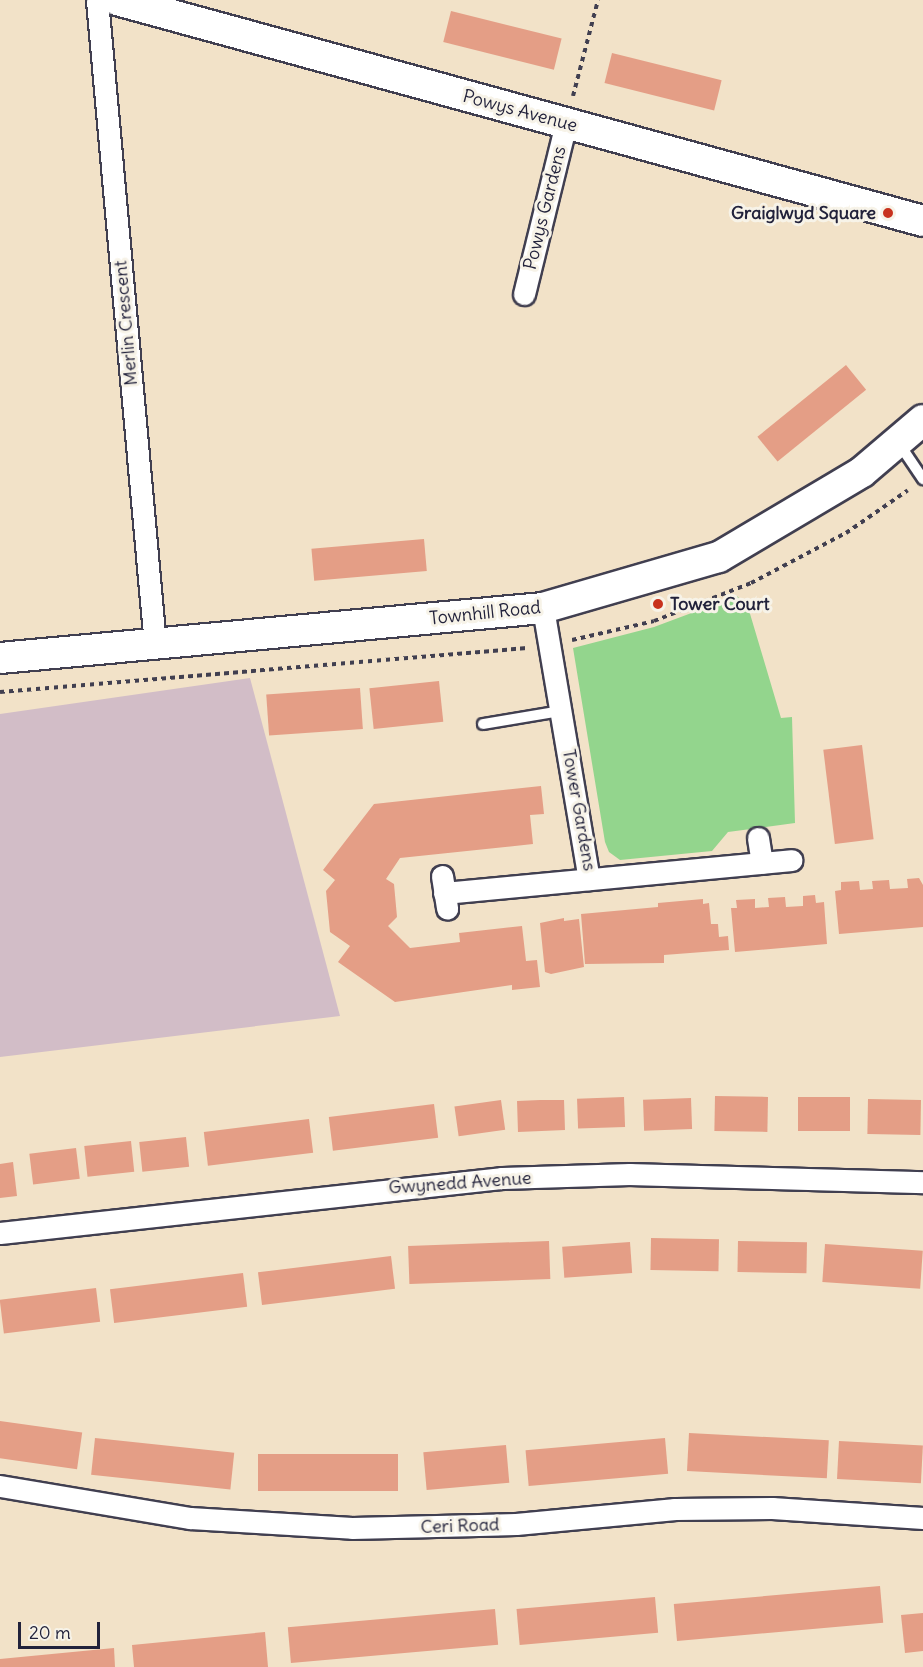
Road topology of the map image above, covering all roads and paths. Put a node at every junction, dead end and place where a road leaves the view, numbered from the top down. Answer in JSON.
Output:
{"nodes":[{"id":1,"x":96,"y":0,"type":"edge"},
{"id":2,"x":117,"y":0,"type":"edge"},
{"id":3,"x":598,"y":0,"type":"edge"},
{"id":4,"x":566,"y":123,"type":"junction"},
{"id":5,"x":923,"y":221,"type":"edge"},
{"id":6,"x":524,"y":294,"type":"dead end"},
{"id":7,"x":923,"y":420,"type":"edge"},
{"id":8,"x":897,"y":442,"type":"junction"},
{"id":9,"x":923,"y":479,"type":"edge"},
{"id":10,"x":543,"y":608,"type":"junction"},
{"id":11,"x":155,"y":645,"type":"junction"},
{"id":12,"x":0,"y":658,"type":"edge"},
{"id":13,"x":561,"y":711,"type":"junction"},
{"id":14,"x":483,"y":724,"type":"dead end"},
{"id":15,"x":758,"y":838,"type":"dead end"},
{"id":16,"x":792,"y":860,"type":"dead end"},
{"id":17,"x":762,"y":863,"type":"junction"},
{"id":18,"x":589,"y":879,"type":"junction"},
{"id":19,"x":444,"y":892,"type":"dead end"},
{"id":20,"x":923,"y":1182,"type":"edge"},
{"id":21,"x":0,"y":1233,"type":"edge"},
{"id":22,"x":0,"y":1486,"type":"edge"},
{"id":23,"x":923,"y":1518,"type":"edge"}],
"edges":[{"from":1,"to":11,"type":"street","name":"Merlin Crescent"},
{"from":2,"to":4,"type":"street","name":"Powys Avenue"},
{"from":3,"to":4,"type":"path"},
{"from":4,"to":5,"type":"street","name":"Powys Avenue"},
{"from":4,"to":6,"type":"street","name":"Powys Gardens"},
{"from":7,"to":8,"type":"street","name":"Townhill Road"},
{"from":8,"to":9,"type":"lane"},
{"from":8,"to":10,"type":"street","name":"Townhill Road"},
{"from":10,"to":11,"type":"street","name":"Townhill Road"},
{"from":10,"to":13,"type":"street","name":"Tower Gardens"},
{"from":11,"to":12,"type":"street","name":"Townhill Road"},
{"from":13,"to":14,"type":"lane"},
{"from":13,"to":18,"type":"street","name":"Tower Gardens"},
{"from":15,"to":17,"type":"street"},
{"from":16,"to":17,"type":"street","name":"Tower Gardens"},
{"from":17,"to":18,"type":"street","name":"Tower Gardens"},
{"from":18,"to":19,"type":"street"},
{"from":20,"to":21,"type":"street","name":"Gwynedd Avenue"},
{"from":22,"to":23,"type":"street","name":"Ceri Road"}]}
